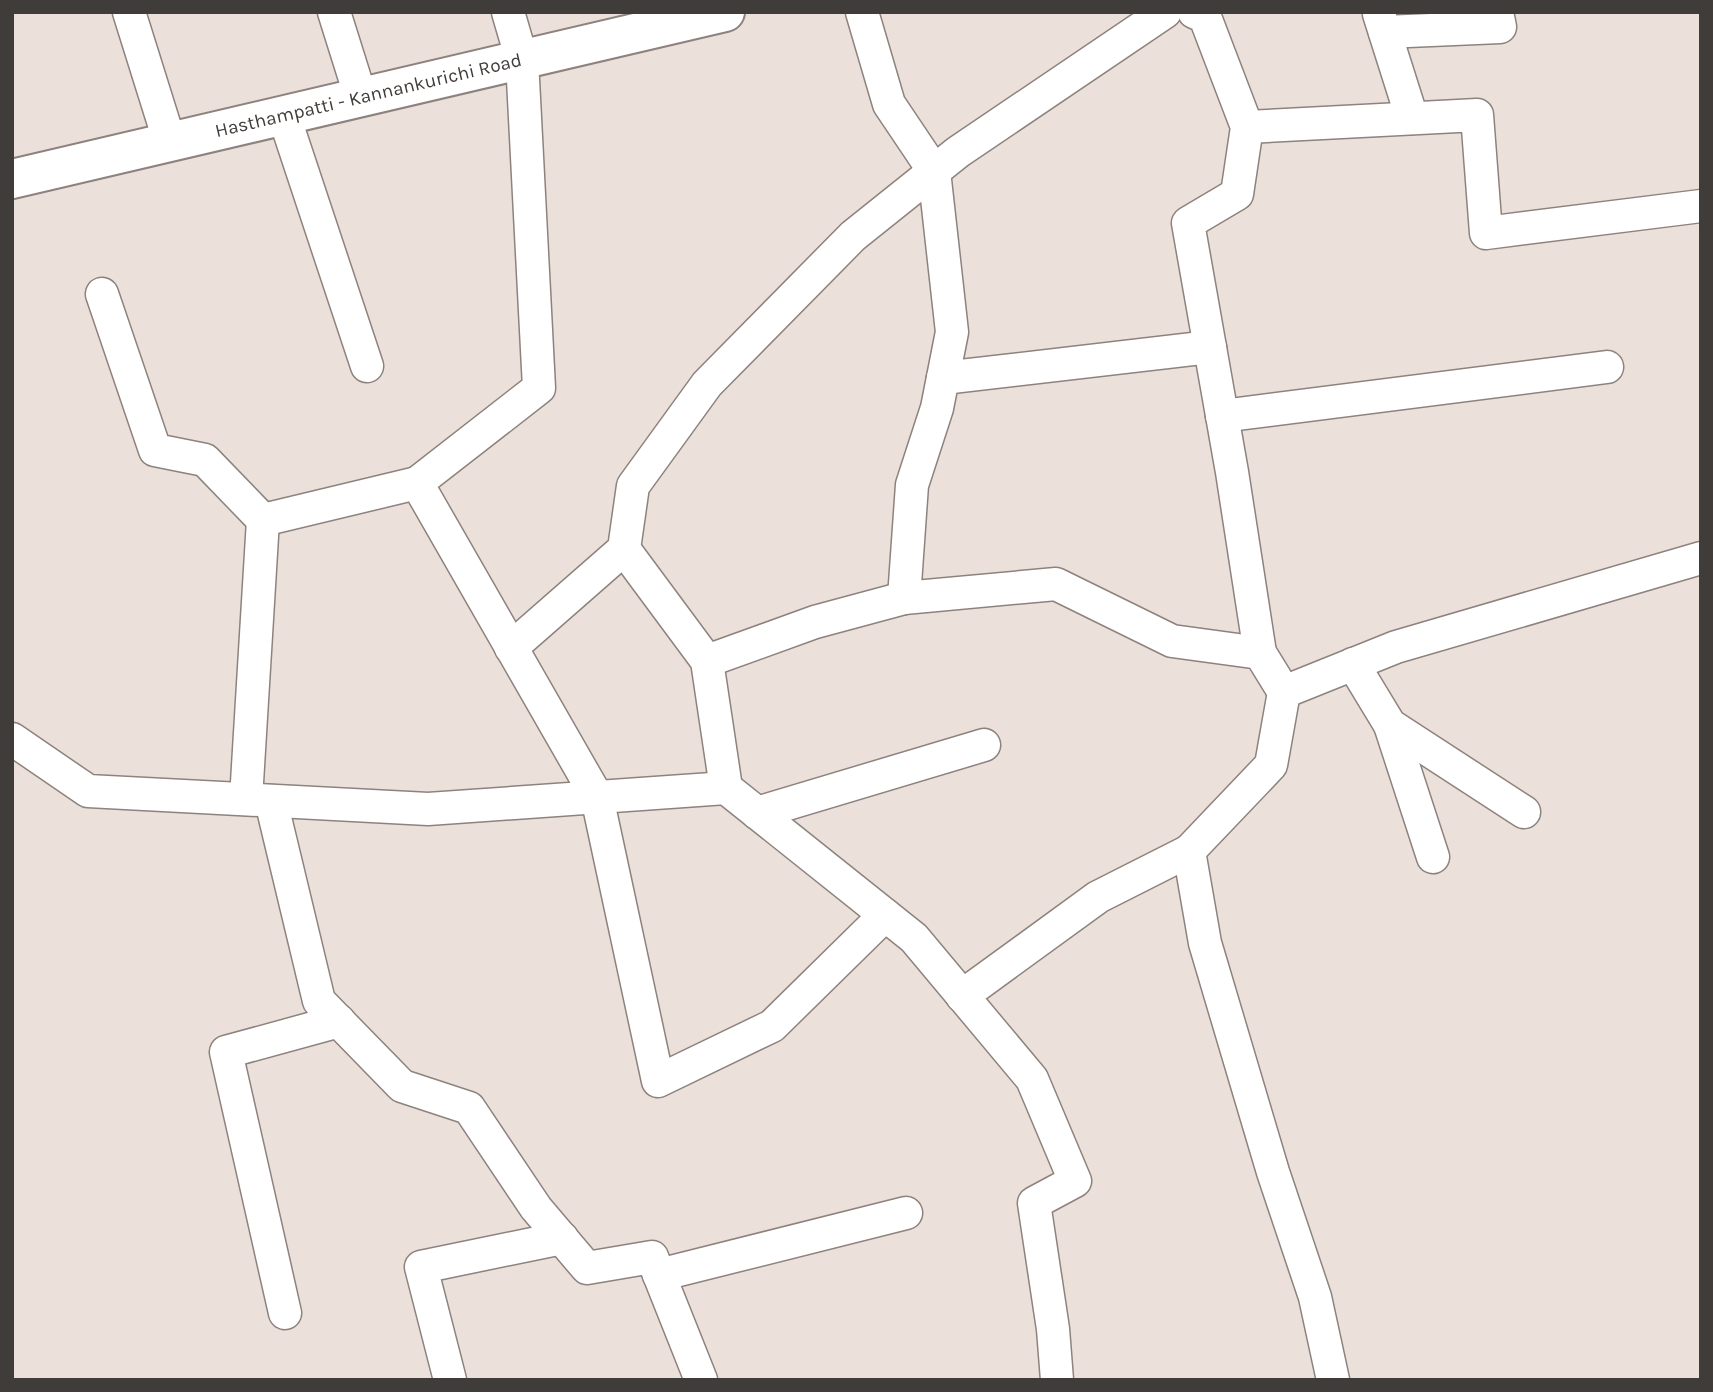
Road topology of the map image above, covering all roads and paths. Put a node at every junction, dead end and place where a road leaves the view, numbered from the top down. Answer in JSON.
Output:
{"nodes":[{"id":1,"x":129,"y":12,"type":"edge"},
{"id":2,"x":334,"y":12,"type":"edge"},
{"id":3,"x":508,"y":12,"type":"edge"},
{"id":4,"x":725,"y":12,"type":"edge"},
{"id":5,"x":862,"y":12,"type":"edge"},
{"id":6,"x":1165,"y":12,"type":"edge"},
{"id":7,"x":1194,"y":12,"type":"edge"},
{"id":8,"x":1497,"y":12,"type":"edge"},
{"id":9,"x":1382,"y":22,"type":"edge"},
{"id":10,"x":522,"y":60,"type":"junction"},
{"id":11,"x":361,"y":98,"type":"junction"},
{"id":12,"x":284,"y":116,"type":"junction"},
{"id":13,"x":1412,"y":118,"type":"junction"},
{"id":14,"x":1247,"y":127,"type":"junction"},
{"id":15,"x":170,"y":143,"type":"junction"},
{"id":16,"x":934,"y":170,"type":"junction"},
{"id":17,"x":12,"y":179,"type":"edge"},
{"id":18,"x":1701,"y":206,"type":"edge"},
{"id":19,"x":102,"y":294,"type":"dead end"},
{"id":20,"x":1210,"y":347,"type":"junction"},
{"id":21,"x":367,"y":366,"type":"dead end"},
{"id":22,"x":1607,"y":367,"type":"dead end"},
{"id":23,"x":943,"y":378,"type":"junction"},
{"id":24,"x":1223,"y":416,"type":"junction"},
{"id":25,"x":417,"y":483,"type":"junction"},
{"id":26,"x":263,"y":520,"type":"junction"},
{"id":27,"x":624,"y":549,"type":"junction"},
{"id":28,"x":1701,"y":558,"type":"edge"},
{"id":29,"x":904,"y":598,"type":"junction"},
{"id":30,"x":510,"y":648,"type":"junction"},
{"id":31,"x":1260,"y":653,"type":"junction"},
{"id":32,"x":707,"y":661,"type":"junction"},
{"id":33,"x":1353,"y":664,"type":"junction"},
{"id":34,"x":1284,"y":692,"type":"junction"},
{"id":35,"x":1390,"y":725,"type":"junction"},
{"id":36,"x":12,"y":739,"type":"edge"},
{"id":37,"x":984,"y":745,"type":"dead end"},
{"id":38,"x":726,"y":788,"type":"junction"},
{"id":39,"x":597,"y":797,"type":"junction"},
{"id":40,"x":258,"y":800,"type":"junction"},
{"id":41,"x":1524,"y":812,"type":"dead end"},
{"id":42,"x":757,"y":813,"type":"junction"},
{"id":43,"x":1189,"y":851,"type":"junction"},
{"id":44,"x":1433,"y":857,"type":"dead end"},
{"id":45,"x":886,"y":915,"type":"junction"},
{"id":46,"x":962,"y":996,"type":"junction"},
{"id":47,"x":339,"y":1021,"type":"junction"},
{"id":48,"x":906,"y":1213,"type":"dead end"},
{"id":49,"x":562,"y":1238,"type":"junction"},
{"id":50,"x":659,"y":1275,"type":"junction"},
{"id":51,"x":285,"y":1313,"type":"dead end"},
{"id":52,"x":450,"y":1380,"type":"edge"},
{"id":53,"x":701,"y":1380,"type":"edge"},
{"id":54,"x":1057,"y":1380,"type":"edge"},
{"id":55,"x":1332,"y":1380,"type":"edge"}],
"edges":[{"from":1,"to":15,"type":"street"},
{"from":2,"to":11,"type":"street"},
{"from":3,"to":10,"type":"street"},
{"from":4,"to":10,"type":"main road","name":"Hasthampatti - Kannankurichi Road"},
{"from":5,"to":16,"type":"street"},
{"from":6,"to":16,"type":"street"},
{"from":7,"to":14,"type":"street"},
{"from":8,"to":9,"type":"street"},
{"from":9,"to":13,"type":"street"},
{"from":10,"to":11,"type":"main road","name":"Hasthampatti - Kannankurichi Road"},
{"from":10,"to":25,"type":"street"},
{"from":11,"to":12,"type":"main road","name":"Hasthampatti - Kannankurichi Road"},
{"from":12,"to":15,"type":"main road","name":"Hasthampatti - Kannankurichi Road"},
{"from":12,"to":21,"type":"street"},
{"from":13,"to":14,"type":"street"},
{"from":13,"to":18,"type":"street"},
{"from":14,"to":20,"type":"street"},
{"from":15,"to":17,"type":"main road","name":"Hasthampatti - Kannankurichi Road"},
{"from":16,"to":23,"type":"street"},
{"from":16,"to":27,"type":"street"},
{"from":19,"to":26,"type":"street"},
{"from":20,"to":23,"type":"street"},
{"from":20,"to":24,"type":"street"},
{"from":22,"to":24,"type":"street"},
{"from":23,"to":29,"type":"street"},
{"from":24,"to":31,"type":"street"},
{"from":25,"to":26,"type":"street"},
{"from":25,"to":30,"type":"street"},
{"from":26,"to":40,"type":"street"},
{"from":27,"to":30,"type":"street"},
{"from":27,"to":32,"type":"street"},
{"from":28,"to":33,"type":"street"},
{"from":29,"to":31,"type":"street"},
{"from":29,"to":32,"type":"street"},
{"from":30,"to":39,"type":"street"},
{"from":31,"to":34,"type":"street"},
{"from":32,"to":38,"type":"street"},
{"from":33,"to":34,"type":"street"},
{"from":33,"to":35,"type":"street"},
{"from":34,"to":43,"type":"street"},
{"from":35,"to":41,"type":"street"},
{"from":35,"to":44,"type":"street"},
{"from":36,"to":40,"type":"street"},
{"from":37,"to":42,"type":"street"},
{"from":38,"to":39,"type":"street"},
{"from":38,"to":42,"type":"street"},
{"from":39,"to":40,"type":"street"},
{"from":39,"to":45,"type":"street"},
{"from":40,"to":47,"type":"street"},
{"from":42,"to":45,"type":"street"},
{"from":43,"to":46,"type":"street"},
{"from":43,"to":55,"type":"street"},
{"from":45,"to":46,"type":"street"},
{"from":46,"to":54,"type":"street"},
{"from":47,"to":49,"type":"street"},
{"from":47,"to":51,"type":"street"},
{"from":48,"to":50,"type":"street"},
{"from":49,"to":50,"type":"street"},
{"from":49,"to":52,"type":"street"},
{"from":50,"to":53,"type":"street"}]}
